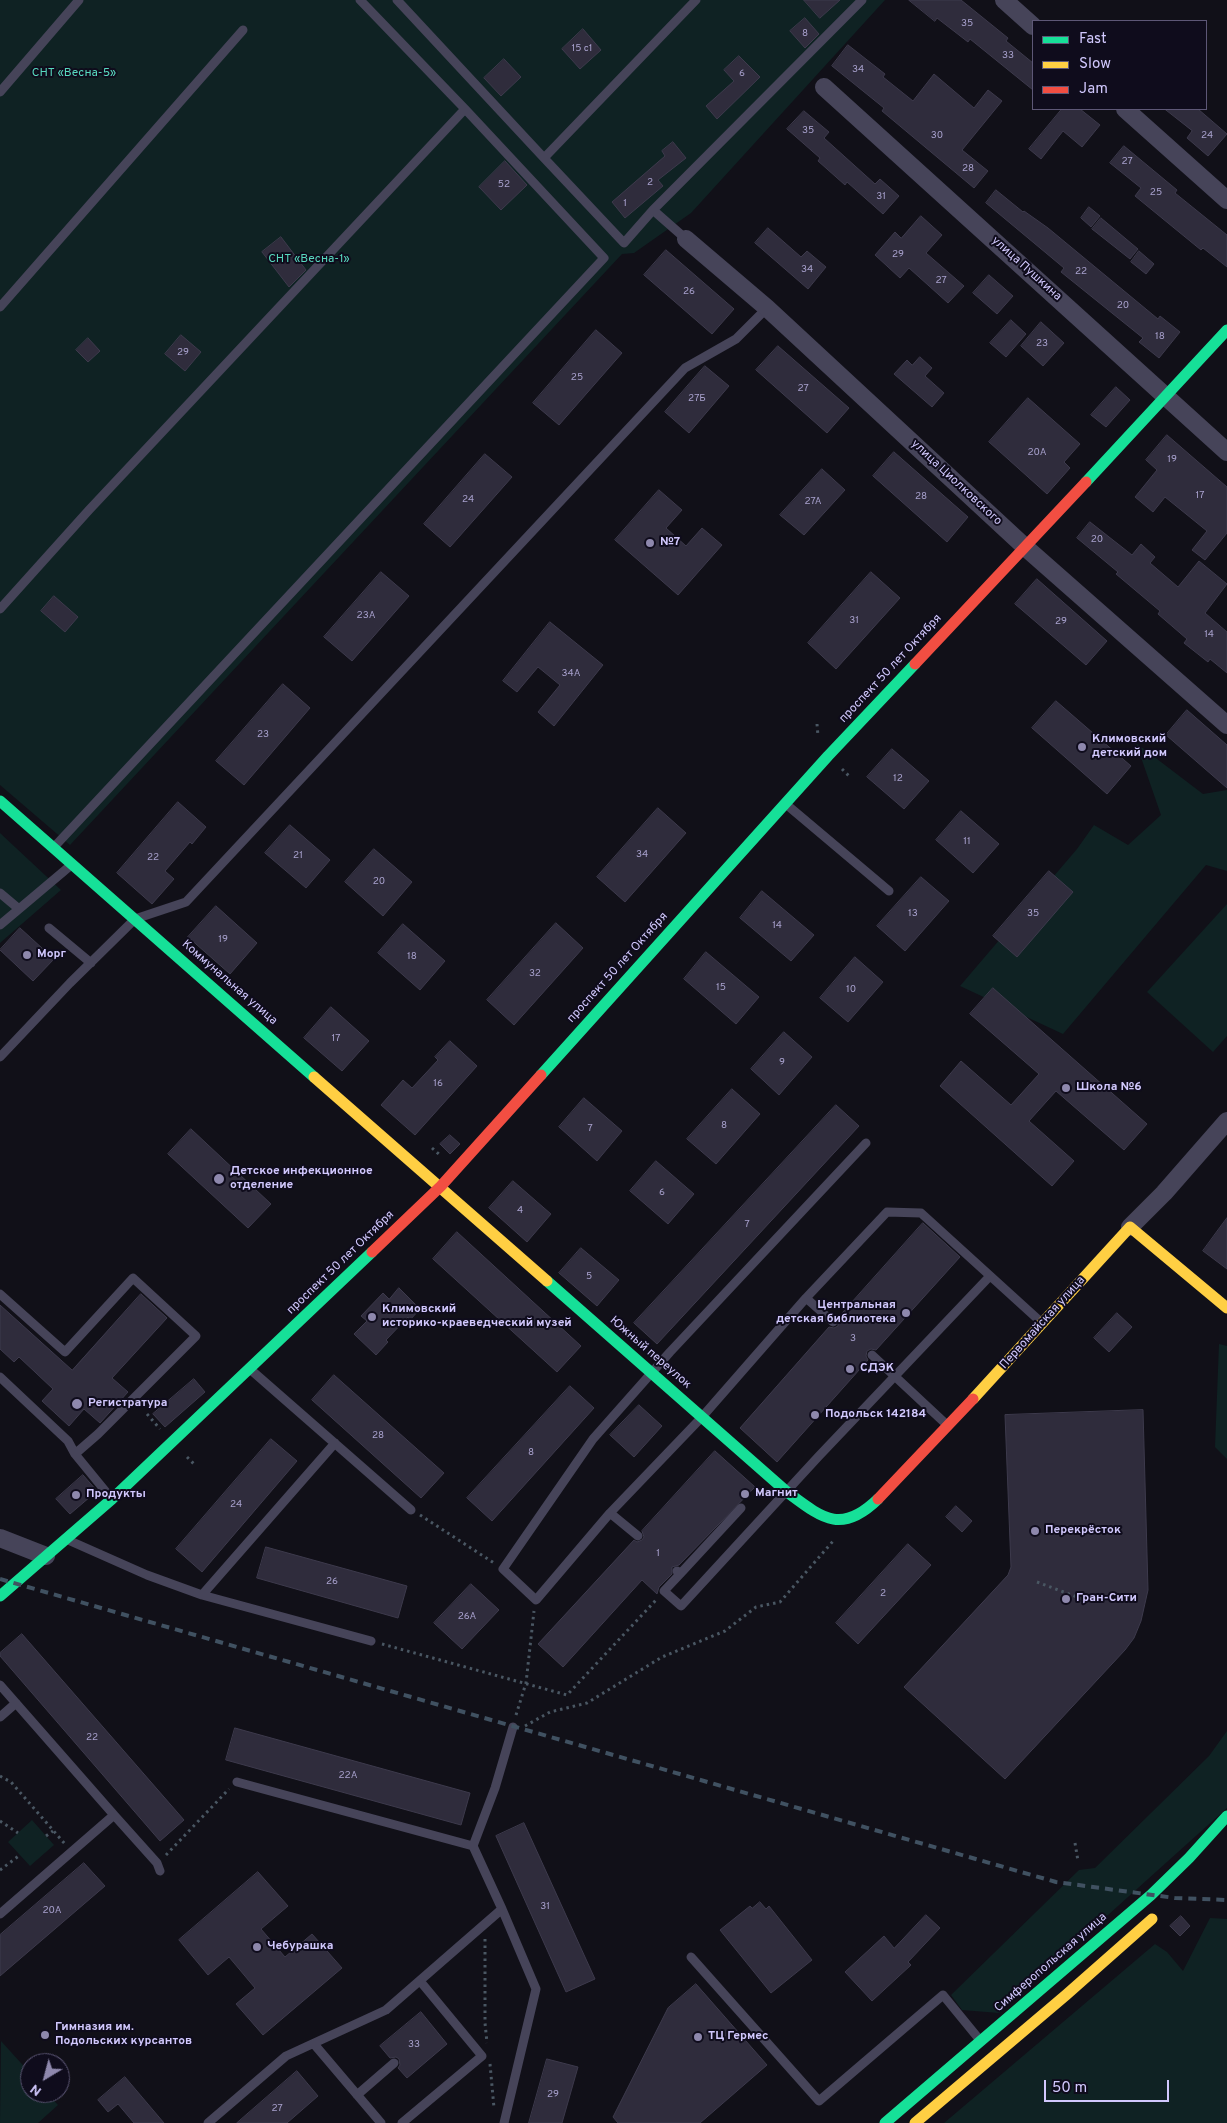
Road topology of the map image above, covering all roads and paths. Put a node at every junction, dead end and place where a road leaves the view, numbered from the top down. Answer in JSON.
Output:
{"nodes":[{"id":1,"x":79,"y":0,"type":"edge"},
{"id":2,"x":360,"y":0,"type":"edge"},
{"id":3,"x":397,"y":0,"type":"edge"},
{"id":4,"x":696,"y":0,"type":"edge"},
{"id":5,"x":862,"y":0,"type":"edge"},
{"id":6,"x":1004,"y":0,"type":"edge"},
{"id":7,"x":1032,"y":25,"type":"edge"},
{"id":8,"x":243,"y":30,"type":"dead end"},
{"id":9,"x":824,"y":86,"type":"dead end"},
{"id":10,"x":0,"y":92,"type":"edge"},
{"id":11,"x":465,"y":109,"type":"junction"},
{"id":12,"x":1126,"y":110,"type":"edge"},
{"id":13,"x":544,"y":158,"type":"junction"},
{"id":14,"x":1227,"y":200,"type":"edge"},
{"id":15,"x":653,"y":210,"type":"junction"},
{"id":16,"x":686,"y":240,"type":"joint"},
{"id":17,"x":0,"y":307,"type":"edge"},
{"id":18,"x":767,"y":308,"type":"junction"},
{"id":19,"x":1227,"y":330,"type":"edge"},
{"id":20,"x":1167,"y":398,"type":"junction"},
{"id":21,"x":1227,"y":452,"type":"edge"},
{"id":22,"x":1025,"y":546,"type":"junction"},
{"id":23,"x":0,"y":609,"type":"edge"},
{"id":24,"x":1227,"y":726,"type":"edge"},
{"id":25,"x":0,"y":801,"type":"edge"},
{"id":26,"x":785,"y":804,"type":"junction"},
{"id":27,"x":53,"y":848,"type":"junction"},
{"id":28,"x":72,"y":865,"type":"junction"},
{"id":29,"x":889,"y":891,"type":"dead end"},
{"id":30,"x":0,"y":893,"type":"edge"},
{"id":31,"x":19,"y":909,"type":"junction"},
{"id":32,"x":135,"y":919,"type":"junction"},
{"id":33,"x":0,"y":925,"type":"edge"},
{"id":34,"x":49,"y":928,"type":"dead end"},
{"id":35,"x":91,"y":963,"type":"junction"},
{"id":36,"x":0,"y":1057,"type":"edge"},
{"id":37,"x":1227,"y":1121,"type":"edge"},
{"id":38,"x":866,"y":1143,"type":"dead end"},
{"id":39,"x":441,"y":1186,"type":"junction"},
{"id":40,"x":1130,"y":1227,"type":"junction"},
{"id":41,"x":990,"y":1276,"type":"junction"},
{"id":42,"x":0,"y":1294,"type":"edge"},
{"id":43,"x":806,"y":1298,"type":"junction"},
{"id":44,"x":1227,"y":1308,"type":"edge"},
{"id":45,"x":834,"y":1322,"type":"dead end"},
{"id":46,"x":1043,"y":1323,"type":"junction"},
{"id":47,"x":872,"y":1355,"type":"dead end"},
{"id":48,"x":250,"y":1370,"type":"junction"},
{"id":49,"x":652,"y":1373,"type":"junction"},
{"id":50,"x":895,"y":1376,"type":"junction"},
{"id":51,"x":0,"y":1377,"type":"edge"},
{"id":52,"x":702,"y":1417,"type":"junction"},
{"id":53,"x":948,"y":1426,"type":"junction"},
{"id":54,"x":335,"y":1442,"type":"junction"},
{"id":55,"x":75,"y":1454,"type":"junction"},
{"id":56,"x":787,"y":1492,"type":"junction"},
{"id":57,"x":112,"y":1499,"type":"junction"},
{"id":58,"x":741,"y":1508,"type":"dead end"},
{"id":59,"x":411,"y":1510,"type":"joint"},
{"id":60,"x":610,"y":1513,"type":"junction"},
{"id":61,"x":852,"y":1519,"type":"junction"},
{"id":62,"x":638,"y":1536,"type":"dead end"},
{"id":63,"x":0,"y":1538,"type":"edge"},
{"id":64,"x":66,"y":1539,"type":"junction"},
{"id":65,"x":46,"y":1556,"type":"junction"},
{"id":66,"x":503,"y":1569,"type":"junction"},
{"id":67,"x":1036,"y":1582,"type":"dead end"},
{"id":68,"x":664,"y":1591,"type":"junction"},
{"id":69,"x":202,"y":1595,"type":"junction"},
{"id":70,"x":0,"y":1596,"type":"edge"},
{"id":71,"x":536,"y":1600,"type":"junction"},
{"id":72,"x":1085,"y":1600,"type":"dead end"},
{"id":73,"x":371,"y":1641,"type":"joint"},
{"id":74,"x":526,"y":1683,"type":"junction"},
{"id":75,"x":0,"y":1685,"type":"edge"},
{"id":76,"x":16,"y":1703,"type":"junction"},
{"id":77,"x":0,"y":1717,"type":"edge"},
{"id":78,"x":516,"y":1728,"type":"junction"},
{"id":79,"x":0,"y":1776,"type":"edge"},
{"id":80,"x":237,"y":1782,"type":"joint"},
{"id":81,"x":114,"y":1816,"type":"junction"},
{"id":82,"x":1227,"y":1816,"type":"edge"},
{"id":83,"x":0,"y":1821,"type":"edge"},
{"id":84,"x":53,"y":1830,"type":"junction"},
{"id":85,"x":18,"y":1833,"type":"dead end"},
{"id":86,"x":46,"y":1836,"type":"dead end"},
{"id":87,"x":1075,"y":1843,"type":"dead end"},
{"id":88,"x":473,"y":1846,"type":"junction"},
{"id":89,"x":72,"y":1852,"type":"junction"},
{"id":90,"x":20,"y":1854,"type":"dead end"},
{"id":91,"x":1078,"y":1861,"type":"dead end"},
{"id":92,"x":159,"y":1867,"type":"joint"},
{"id":93,"x":0,"y":1870,"type":"edge"},
{"id":94,"x":502,"y":1908,"type":"junction"},
{"id":95,"x":1161,"y":1911,"type":"dead end"},
{"id":96,"x":0,"y":1914,"type":"edge"},
{"id":97,"x":484,"y":1923,"type":"junction"},
{"id":98,"x":691,"y":1956,"type":"dead end"},
{"id":99,"x":420,"y":1981,"type":"junction"},
{"id":100,"x":980,"y":2041,"type":"junction"},
{"id":101,"x":314,"y":2044,"type":"junction"},
{"id":102,"x":488,"y":2052,"type":"dead end"},
{"id":103,"x":489,"y":2061,"type":"dead end"},
{"id":104,"x":394,"y":2063,"type":"dead end"},
{"id":105,"x":357,"y":2095,"type":"junction"},
{"id":106,"x":493,"y":2116,"type":"dead end"},
{"id":107,"x":208,"y":2123,"type":"edge"},
{"id":108,"x":381,"y":2123,"type":"edge"},
{"id":109,"x":402,"y":2123,"type":"edge"},
{"id":110,"x":504,"y":2123,"type":"edge"},
{"id":111,"x":885,"y":2123,"type":"edge"},
{"id":112,"x":914,"y":2123,"type":"edge"}],
"edges":[{"from":1,"to":10,"type":"lane"},
{"from":2,"to":11,"type":"lane"},
{"from":3,"to":13,"type":"lane"},
{"from":4,"to":13,"type":"lane"},
{"from":5,"to":15,"type":"lane"},
{"from":6,"to":7,"type":"street"},
{"from":8,"to":17,"type":"lane"},
{"from":9,"to":20,"type":"street","name":"улица Пушкина"},
{"from":11,"to":23,"type":"lane"},
{"from":11,"to":27,"type":"lane"},
{"from":12,"to":14,"type":"street"},
{"from":13,"to":15,"type":"lane"},
{"from":15,"to":16,"type":"lane"},
{"from":16,"to":18,"type":"street","name":"улица Циолковского"},
{"from":18,"to":22,"type":"street","name":"улица Циолковского"},
{"from":18,"to":32,"type":"lane"},
{"from":19,"to":20,"type":"main road","name":"проспект 50 лет Октября"},
{"from":20,"to":21,"type":"street","name":"улица Пушкина"},
{"from":20,"to":22,"type":"main road","name":"проспект 50 лет Октября"},
{"from":22,"to":24,"type":"street","name":"улица Циолковского"},
{"from":22,"to":26,"type":"main road","name":"проспект 50 лет Октября"},
{"from":25,"to":27,"type":"main road","name":"Коммунальная улица"},
{"from":26,"to":29,"type":"lane"},
{"from":26,"to":39,"type":"main road","name":"проспект 50 лет Октября"},
{"from":27,"to":28,"type":"main road","name":"Коммунальная улица"},
{"from":28,"to":31,"type":"lane"},
{"from":28,"to":32,"type":"main road","name":"Коммунальная улица"},
{"from":30,"to":31,"type":"lane"},
{"from":31,"to":33,"type":"lane"},
{"from":32,"to":35,"type":"lane"},
{"from":32,"to":39,"type":"main road","name":"Коммунальная улица"},
{"from":34,"to":35,"type":"lane"},
{"from":35,"to":36,"type":"lane"},
{"from":37,"to":40,"type":"street","name":"Первомайская улица"},
{"from":38,"to":49,"type":"lane"},
{"from":39,"to":48,"type":"main road","name":"проспект 50 лет Октября"},
{"from":39,"to":49,"type":"main road","name":"Южный переулок"},
{"from":40,"to":44,"type":"main road"},
{"from":40,"to":46,"type":"main road","name":"Первомайская улица"},
{"from":41,"to":43,"type":"lane"},
{"from":41,"to":46,"type":"lane"},
{"from":41,"to":50,"type":"lane"},
{"from":42,"to":55,"type":"lane"},
{"from":43,"to":45,"type":"lane"},
{"from":43,"to":52,"type":"lane"},
{"from":46,"to":53,"type":"main road","name":"Первомайская улица"},
{"from":47,"to":50,"type":"lane"},
{"from":48,"to":54,"type":"lane"},
{"from":48,"to":57,"type":"main road","name":"проспект 50 лет Октября"},
{"from":49,"to":52,"type":"main road","name":"Южный переулок"},
{"from":49,"to":66,"type":"lane"},
{"from":50,"to":53,"type":"lane"},
{"from":50,"to":56,"type":"lane"},
{"from":51,"to":55,"type":"lane"},
{"from":52,"to":56,"type":"main road","name":"Южный переулок"},
{"from":52,"to":60,"type":"lane"},
{"from":53,"to":61,"type":"main road","name":"Первомайская улица"},
{"from":54,"to":59,"type":"lane"},
{"from":54,"to":69,"type":"lane"},
{"from":55,"to":57,"type":"lane"},
{"from":56,"to":61,"type":"main road","name":"Южный переулок"},
{"from":56,"to":68,"type":"lane"},
{"from":57,"to":64,"type":"main road","name":"проспект 50 лет Октября"},
{"from":58,"to":68,"type":"lane"},
{"from":59,"to":66,"type":"path"},
{"from":60,"to":62,"type":"lane"},
{"from":60,"to":71,"type":"lane"},
{"from":61,"to":78,"type":"path"},
{"from":63,"to":65,"type":"street"},
{"from":64,"to":65,"type":"main road","name":"проспект 50 лет Октября"},
{"from":64,"to":69,"type":"lane"},
{"from":65,"to":70,"type":"main road","name":"проспект 50 лет Октября"},
{"from":66,"to":71,"type":"lane"},
{"from":67,"to":72,"type":"path"},
{"from":68,"to":74,"type":"path"},
{"from":69,"to":73,"type":"lane"},
{"from":71,"to":74,"type":"path"},
{"from":73,"to":74,"type":"path"},
{"from":74,"to":78,"type":"path"},
{"from":75,"to":76,"type":"lane"},
{"from":76,"to":77,"type":"lane"},
{"from":76,"to":81,"type":"lane"},
{"from":78,"to":88,"type":"lane"},
{"from":79,"to":84,"type":"path"},
{"from":80,"to":88,"type":"lane"},
{"from":80,"to":92,"type":"path"},
{"from":81,"to":89,"type":"lane"},
{"from":81,"to":92,"type":"lane"},
{"from":82,"to":100,"type":"main road","name":"Симферопольская улица"},
{"from":83,"to":85,"type":"path"},
{"from":84,"to":86,"type":"path"},
{"from":84,"to":89,"type":"path"},
{"from":87,"to":91,"type":"path"},
{"from":88,"to":94,"type":"lane"},
{"from":89,"to":96,"type":"lane"},
{"from":90,"to":93,"type":"path"},
{"from":94,"to":97,"type":"lane"},
{"from":94,"to":110,"type":"lane"},
{"from":95,"to":112,"type":"main road"},
{"from":97,"to":99,"type":"lane"},
{"from":97,"to":102,"type":"path"},
{"from":98,"to":100,"type":"lane"},
{"from":99,"to":101,"type":"lane"},
{"from":99,"to":109,"type":"lane"},
{"from":100,"to":111,"type":"main road","name":"Симферопольская улица"},
{"from":101,"to":105,"type":"lane"},
{"from":101,"to":107,"type":"lane"},
{"from":103,"to":106,"type":"path"},
{"from":104,"to":105,"type":"lane"},
{"from":105,"to":108,"type":"lane"}]}
